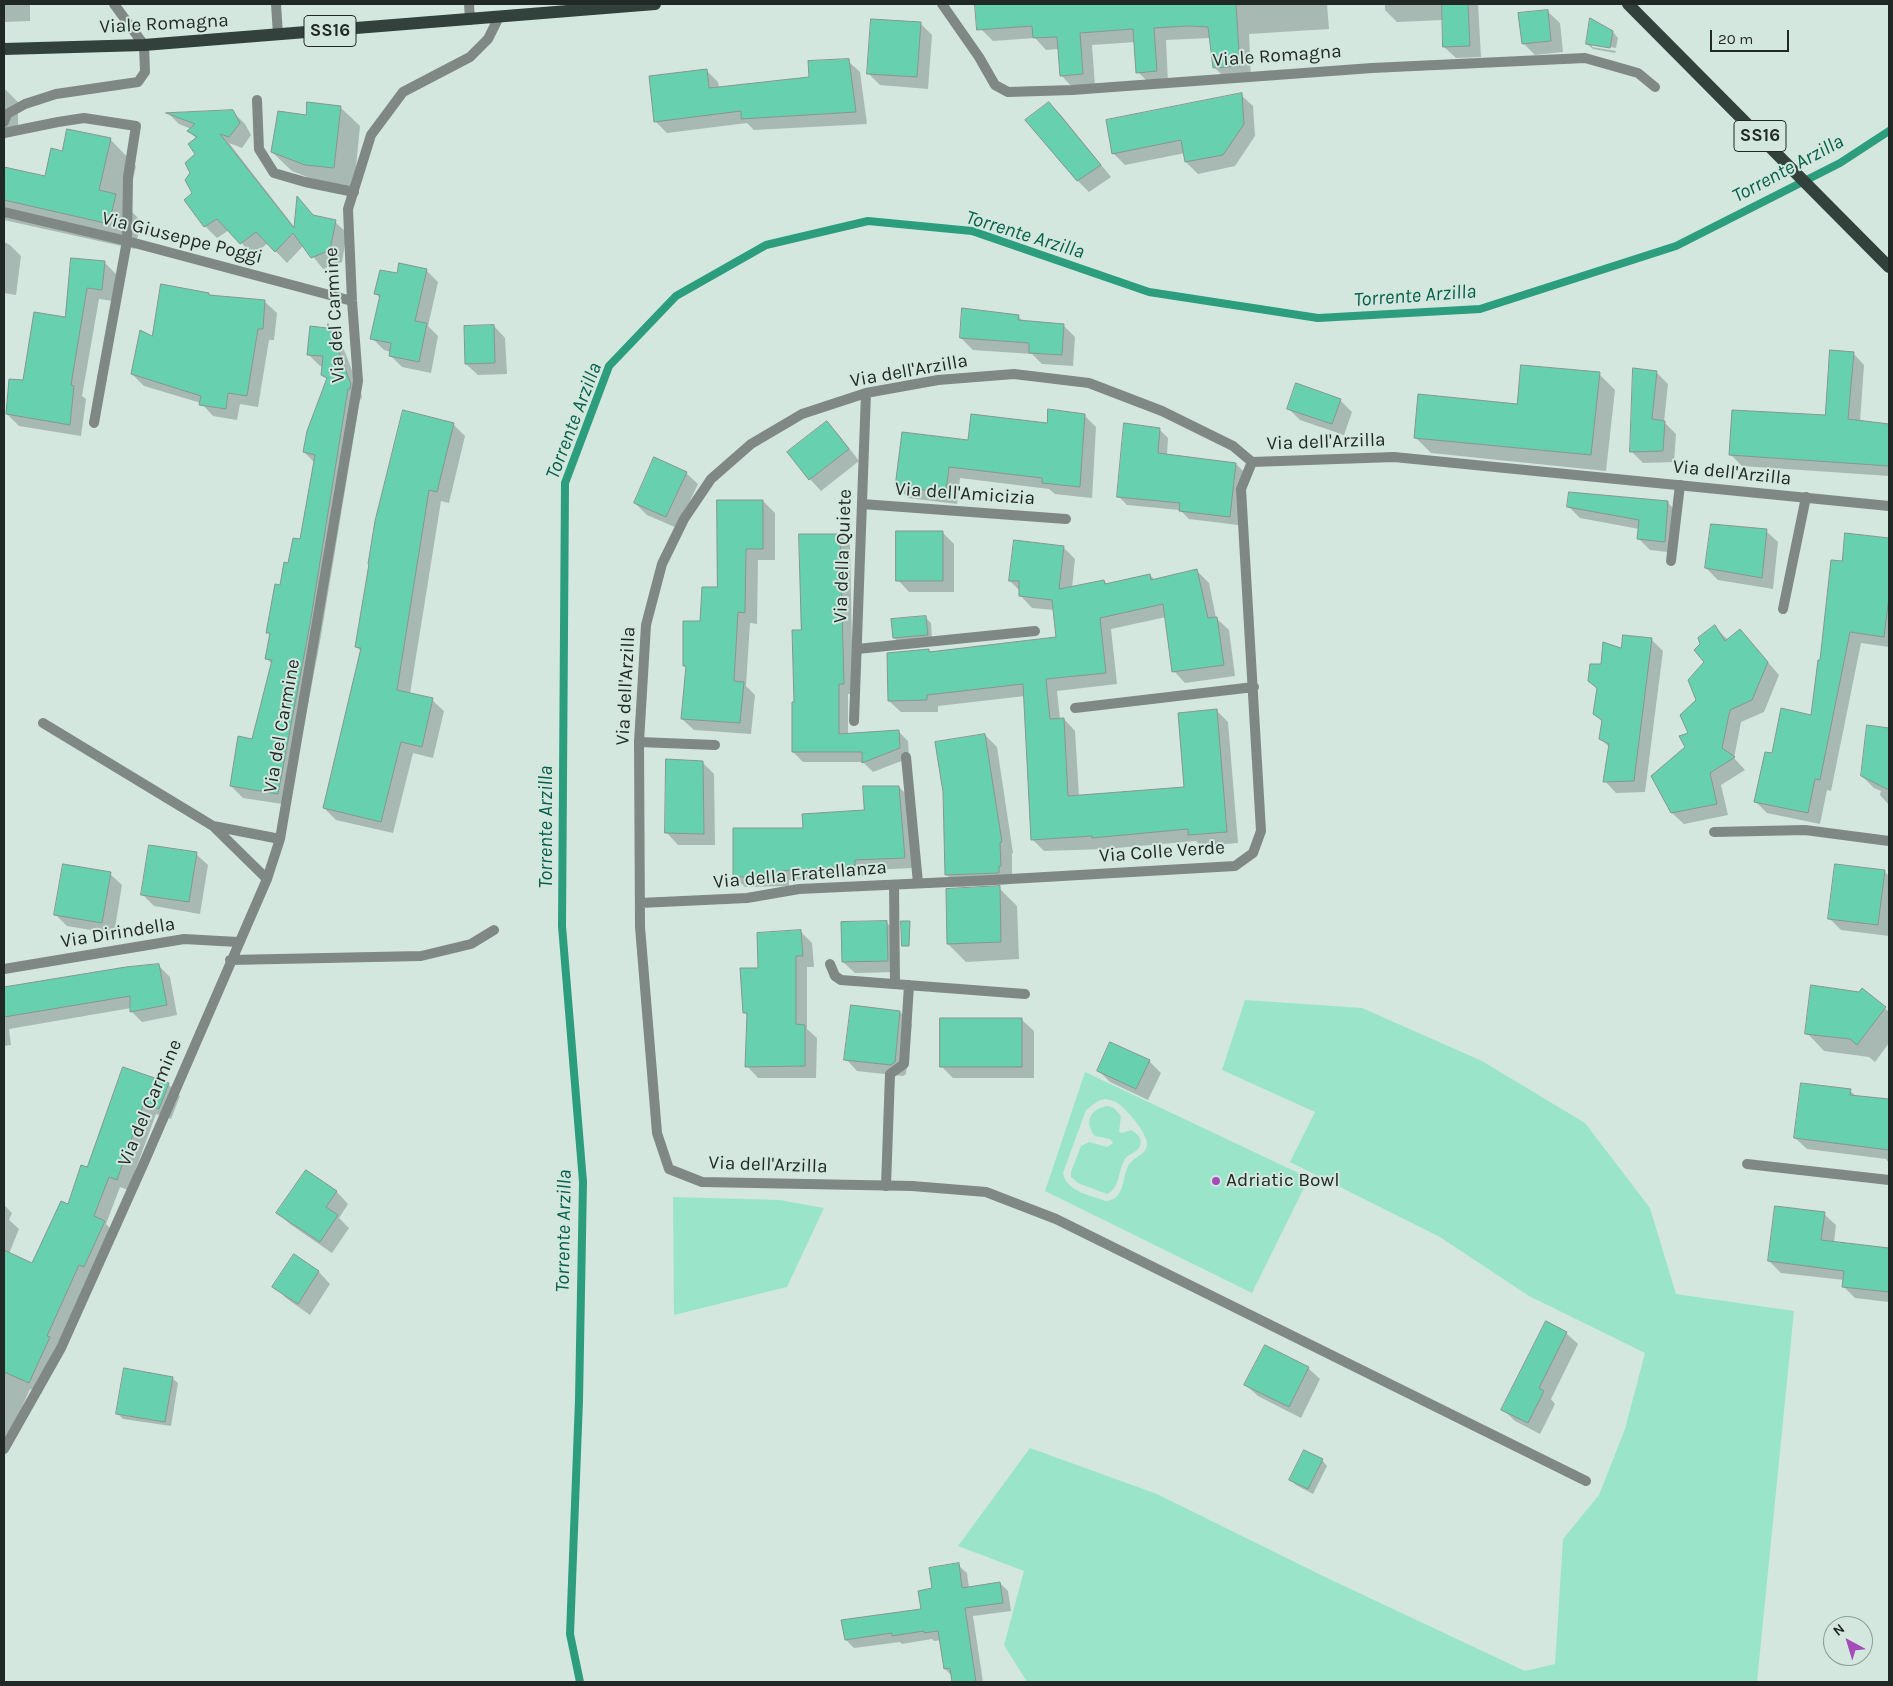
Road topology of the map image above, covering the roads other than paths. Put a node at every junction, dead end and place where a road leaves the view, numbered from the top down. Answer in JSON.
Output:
{"nodes":[{"id":1,"x":114,"y":4,"type":"edge"},
{"id":2,"x":276,"y":4,"type":"edge"},
{"id":3,"x":469,"y":4,"type":"edge"},
{"id":4,"x":655,"y":4,"type":"edge"},
{"id":5,"x":942,"y":4,"type":"edge"},
{"id":6,"x":1630,"y":5,"type":"edge"},
{"id":7,"x":499,"y":17,"type":"junction"},
{"id":8,"x":470,"y":20,"type":"junction"},
{"id":9,"x":278,"y":35,"type":"junction"},
{"id":10,"x":144,"y":45,"type":"junction"},
{"id":11,"x":4,"y":48,"type":"edge"},
{"id":12,"x":1655,"y":87,"type":"dead end"},
{"id":13,"x":257,"y":100,"type":"dead end"},
{"id":14,"x":4,"y":122,"type":"edge"},
{"id":15,"x":4,"y":134,"type":"edge"},
{"id":16,"x":354,"y":192,"type":"junction"},
{"id":17,"x":4,"y":212,"type":"edge"},
{"id":18,"x":127,"y":241,"type":"junction"},
{"id":19,"x":1888,"y":266,"type":"edge"},
{"id":20,"x":352,"y":301,"type":"junction"},
{"id":21,"x":866,"y":393,"type":"junction"},
{"id":22,"x":94,"y":423,"type":"dead end"},
{"id":23,"x":1252,"y":462,"type":"junction"},
{"id":24,"x":1680,"y":485,"type":"junction"},
{"id":25,"x":1806,"y":498,"type":"junction"},
{"id":26,"x":862,"y":504,"type":"junction"},
{"id":27,"x":1889,"y":506,"type":"edge"},
{"id":28,"x":1066,"y":519,"type":"dead end"},
{"id":29,"x":1671,"y":561,"type":"dead end"},
{"id":30,"x":1782,"y":609,"type":"dead end"},
{"id":31,"x":1036,"y":631,"type":"dead end"},
{"id":32,"x":857,"y":649,"type":"junction"},
{"id":33,"x":1254,"y":687,"type":"junction"},
{"id":34,"x":1075,"y":708,"type":"dead end"},
{"id":35,"x":854,"y":721,"type":"dead end"},
{"id":36,"x":43,"y":723,"type":"dead end"},
{"id":37,"x":639,"y":742,"type":"junction"},
{"id":38,"x":715,"y":745,"type":"dead end"},
{"id":39,"x":906,"y":757,"type":"dead end"},
{"id":40,"x":213,"y":826,"type":"junction"},
{"id":41,"x":1714,"y":832,"type":"dead end"},
{"id":42,"x":280,"y":839,"type":"junction"},
{"id":43,"x":1889,"y":841,"type":"edge"},
{"id":44,"x":266,"y":879,"type":"junction"},
{"id":45,"x":993,"y":880,"type":"joint"},
{"id":46,"x":918,"y":883,"type":"junction"},
{"id":47,"x":894,"y":885,"type":"junction"},
{"id":48,"x":640,"y":903,"type":"junction"},
{"id":49,"x":494,"y":930,"type":"dead end"},
{"id":50,"x":238,"y":942,"type":"junction"},
{"id":51,"x":230,"y":960,"type":"junction"},
{"id":52,"x":830,"y":964,"type":"dead end"},
{"id":53,"x":4,"y":969,"type":"edge"},
{"id":54,"x":895,"y":984,"type":"junction"},
{"id":55,"x":909,"y":985,"type":"junction"},
{"id":56,"x":1025,"y":994,"type":"dead end"},
{"id":57,"x":1747,"y":1164,"type":"dead end"},
{"id":58,"x":1889,"y":1180,"type":"edge"},
{"id":59,"x":886,"y":1186,"type":"junction"},
{"id":60,"x":4,"y":1449,"type":"edge"},
{"id":61,"x":1586,"y":1481,"type":"dead end"}],
"edges":[{"from":1,"to":10,"type":"street"},
{"from":2,"to":9,"type":"street"},
{"from":3,"to":8,"type":"street"},
{"from":4,"to":7,"type":"main road","name":"Viale Romagna","number":"SS16"},
{"from":5,"to":12,"type":"street","name":"Viale Romagna"},
{"from":6,"to":19,"type":"main road","number":"SS16"},
{"from":7,"to":8,"type":"main road","name":"Viale Romagna","number":"SS16"},
{"from":7,"to":16,"type":"street","name":"Via del Carmine"},
{"from":8,"to":9,"type":"main road","name":"Viale Romagna","number":"SS16"},
{"from":9,"to":10,"type":"main road","name":"Viale Romagna","number":"SS16"},
{"from":10,"to":11,"type":"main road","name":"Viale Romagna","number":"SS16"},
{"from":10,"to":14,"type":"street"},
{"from":13,"to":16,"type":"street"},
{"from":15,"to":18,"type":"street"},
{"from":16,"to":20,"type":"street","name":"Via del Carmine"},
{"from":17,"to":18,"type":"street","name":"Via Giuseppe Poggi"},
{"from":18,"to":20,"type":"street","name":"Via Giuseppe Poggi"},
{"from":18,"to":22,"type":"street"},
{"from":20,"to":42,"type":"street","name":"Via del Carmine"},
{"from":21,"to":23,"type":"street","name":"Via dell'Arzilla"},
{"from":21,"to":26,"type":"street","name":"Via della Quiete"},
{"from":21,"to":37,"type":"street","name":"Via dell'Arzilla"},
{"from":23,"to":24,"type":"street","name":"Via dell'Arzilla"},
{"from":23,"to":33,"type":"street","name":"Via Colle Verde"},
{"from":24,"to":25,"type":"street","name":"Via dell'Arzilla"},
{"from":24,"to":29,"type":"street"},
{"from":25,"to":27,"type":"street","name":"Via dell'Arzilla"},
{"from":25,"to":30,"type":"street"},
{"from":26,"to":28,"type":"street","name":"Via dell'Amicizia"},
{"from":26,"to":32,"type":"street","name":"Via della Quiete"},
{"from":31,"to":32,"type":"street"},
{"from":32,"to":35,"type":"street","name":"Via della Quiete"},
{"from":33,"to":34,"type":"street"},
{"from":33,"to":45,"type":"street","name":"Via Colle Verde"},
{"from":36,"to":40,"type":"street"},
{"from":37,"to":38,"type":"street"},
{"from":37,"to":48,"type":"street","name":"Via dell'Arzilla"},
{"from":39,"to":46,"type":"street"},
{"from":40,"to":42,"type":"street"},
{"from":40,"to":44,"type":"street"},
{"from":41,"to":43,"type":"street"},
{"from":42,"to":44,"type":"street","name":"Via del Carmine"},
{"from":44,"to":50,"type":"street","name":"Via del Carmine"},
{"from":45,"to":46,"type":"street","name":"Via della Fratellanza"},
{"from":46,"to":47,"type":"street","name":"Via della Fratellanza"},
{"from":47,"to":48,"type":"street","name":"Via della Fratellanza"},
{"from":47,"to":54,"type":"street"},
{"from":48,"to":59,"type":"street","name":"Via dell'Arzilla"},
{"from":49,"to":51,"type":"street"},
{"from":50,"to":51,"type":"street","name":"Via del Carmine"},
{"from":50,"to":53,"type":"street","name":"Via Dirindella"},
{"from":51,"to":60,"type":"street","name":"Via del Carmine"},
{"from":52,"to":54,"type":"street"},
{"from":54,"to":55,"type":"street"},
{"from":55,"to":56,"type":"street"},
{"from":55,"to":59,"type":"street"},
{"from":57,"to":58,"type":"street"},
{"from":59,"to":61,"type":"street","name":"Via dell'Arzilla"}]}
